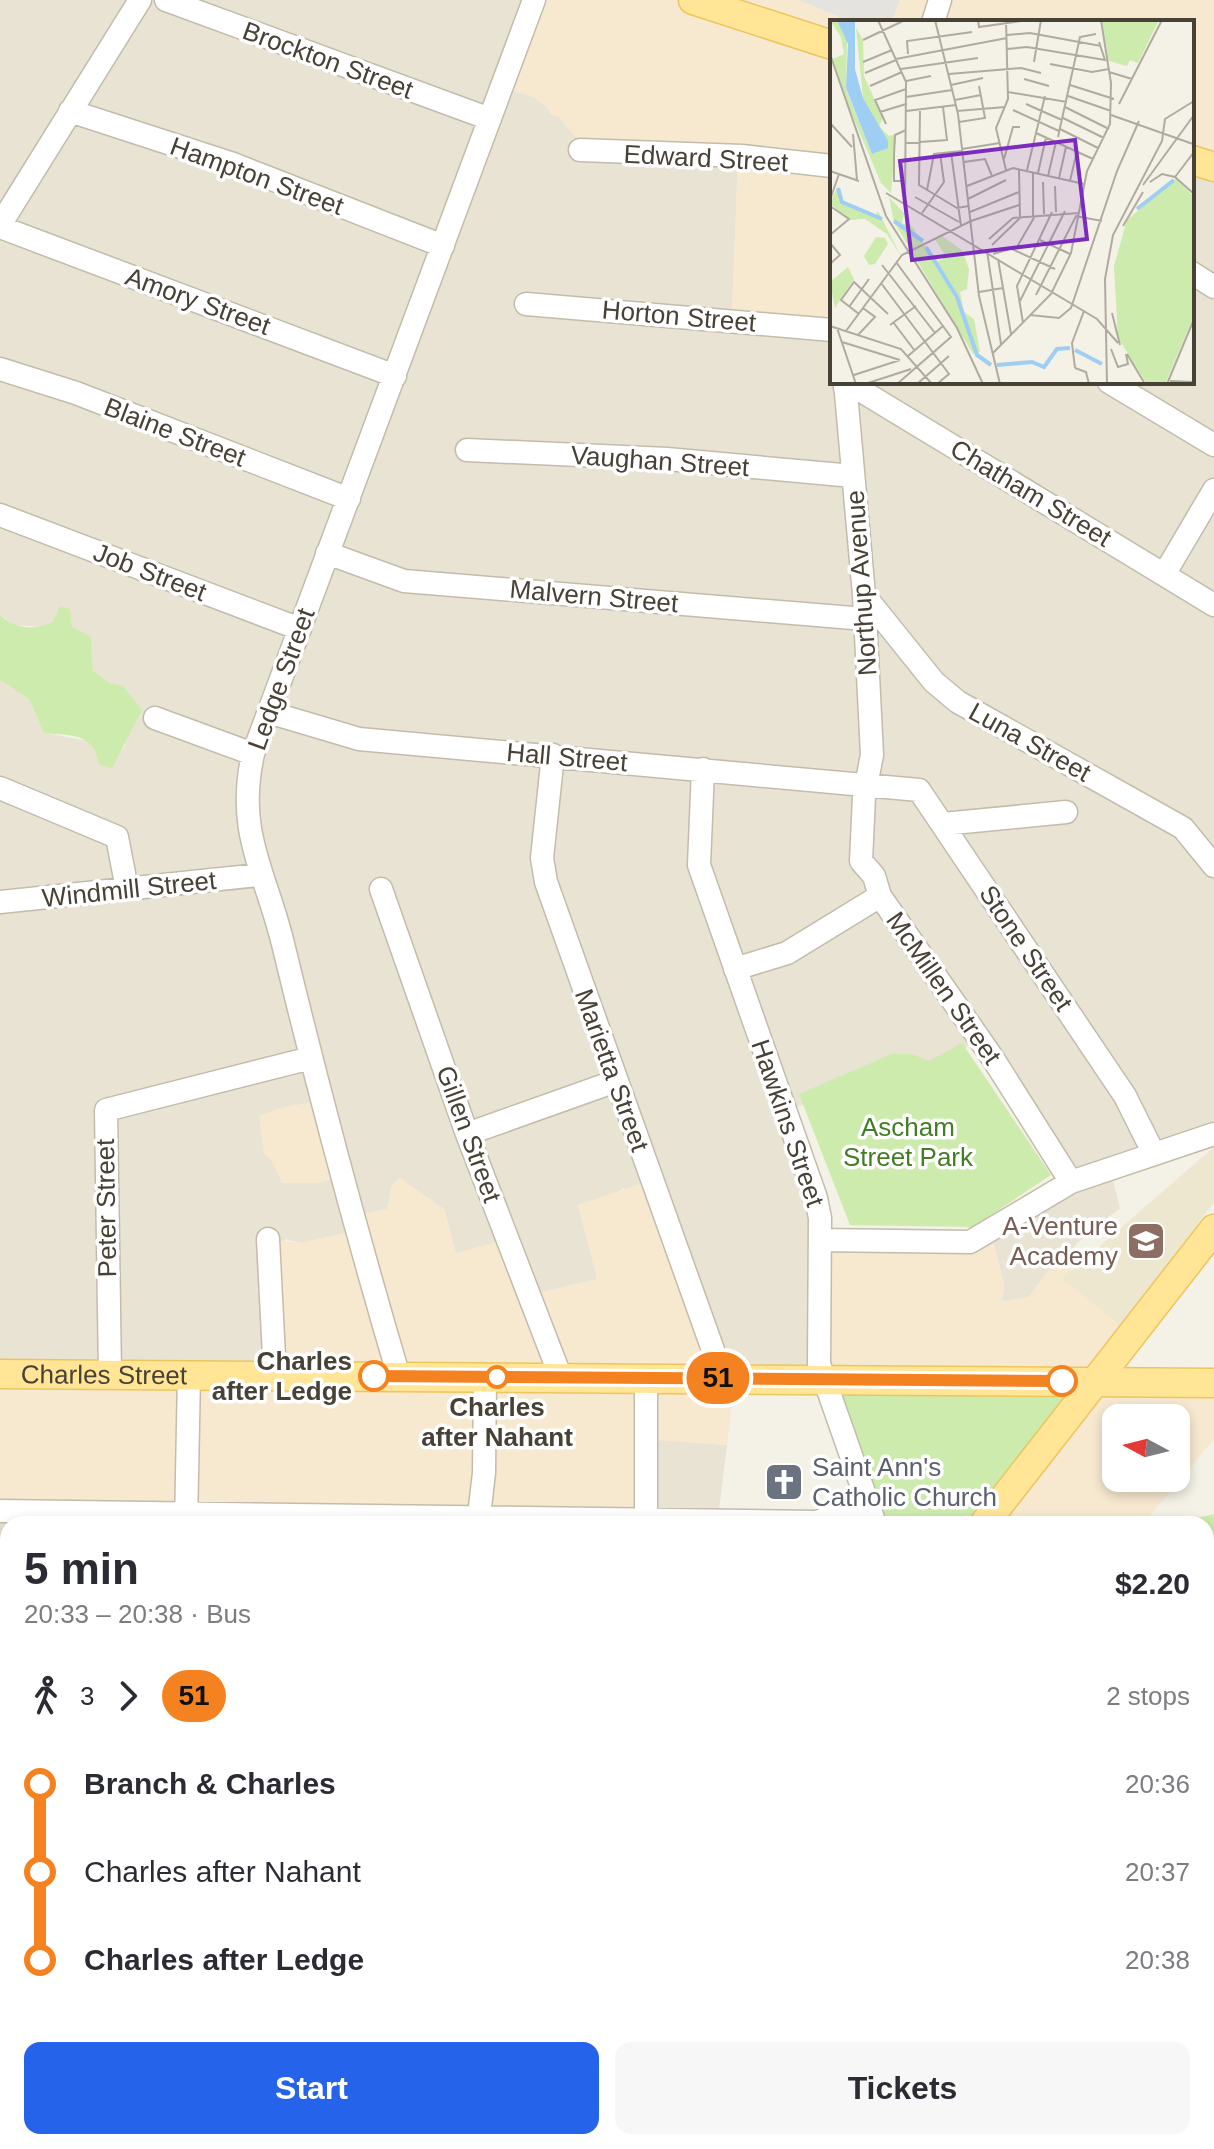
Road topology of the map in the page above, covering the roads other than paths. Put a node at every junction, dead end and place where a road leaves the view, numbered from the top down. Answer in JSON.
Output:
{"nodes":[{"id":1,"x":140,"y":0,"type":"edge"},
{"id":2,"x":166,"y":0,"type":"edge"},
{"id":3,"x":534,"y":0,"type":"edge"},
{"id":4,"x":693,"y":0,"type":"edge"},
{"id":5,"x":940,"y":0,"type":"edge"},
{"id":6,"x":934,"y":20,"type":"edge"},
{"id":7,"x":830,"y":44,"type":"edge"},
{"id":8,"x":70,"y":111,"type":"junction"},
{"id":9,"x":490,"y":119,"type":"junction"},
{"id":10,"x":580,"y":150,"type":"dead end"},
{"id":11,"x":1194,"y":161,"type":"edge"},
{"id":12,"x":830,"y":166,"type":"edge"},
{"id":13,"x":1214,"y":167,"type":"edge"},
{"id":14,"x":0,"y":226,"type":"edge"},
{"id":15,"x":443,"y":246,"type":"junction"},
{"id":16,"x":1194,"y":274,"type":"edge"},
{"id":17,"x":1214,"y":287,"type":"edge"},
{"id":18,"x":526,"y":304,"type":"dead end"},
{"id":19,"x":830,"y":330,"type":"edge"},
{"id":20,"x":0,"y":369,"type":"edge"},
{"id":21,"x":395,"y":376,"type":"junction"},
{"id":22,"x":1112,"y":384,"type":"edge"},
{"id":23,"x":845,"y":385,"type":"edge"},
{"id":24,"x":1214,"y":445,"type":"edge"},
{"id":25,"x":467,"y":450,"type":"dead end"},
{"id":26,"x":853,"y":476,"type":"junction"},
{"id":27,"x":1214,"y":490,"type":"edge"},
{"id":28,"x":349,"y":499,"type":"junction"},
{"id":29,"x":0,"y":515,"type":"edge"},
{"id":30,"x":327,"y":553,"type":"junction"},
{"id":31,"x":1165,"y":573,"type":"junction"},
{"id":32,"x":864,"y":595,"type":"junction"},
{"id":33,"x":1214,"y":605,"type":"edge"},
{"id":34,"x":865,"y":619,"type":"junction"},
{"id":35,"x":300,"y":629,"type":"junction"},
{"id":36,"x":268,"y":712,"type":"junction"},
{"id":37,"x":155,"y":718,"type":"dead end"},
{"id":38,"x":253,"y":754,"type":"junction"},
{"id":39,"x":553,"y":755,"type":"junction"},
{"id":40,"x":703,"y":769,"type":"junction"},
{"id":41,"x":869,"y":784,"type":"junction"},
{"id":42,"x":0,"y":788,"type":"edge"},
{"id":43,"x":1066,"y":812,"type":"dead end"},
{"id":44,"x":943,"y":824,"type":"junction"},
{"id":45,"x":1214,"y":866,"type":"edge"},
{"id":46,"x":259,"y":875,"type":"junction"},
{"id":47,"x":127,"y":889,"type":"junction"},
{"id":48,"x":381,"y":889,"type":"dead end"},
{"id":49,"x":880,"y":896,"type":"junction"},
{"id":50,"x":0,"y":902,"type":"edge"},
{"id":51,"x":735,"y":969,"type":"junction"},
{"id":52,"x":311,"y":1058,"type":"junction"},
{"id":53,"x":616,"y":1081,"type":"junction"},
{"id":54,"x":467,"y":1134,"type":"junction"},
{"id":55,"x":1214,"y":1134,"type":"edge"},
{"id":56,"x":1154,"y":1154,"type":"junction"},
{"id":57,"x":1071,"y":1182,"type":"junction"},
{"id":58,"x":1214,"y":1229,"type":"edge"},
{"id":59,"x":268,"y":1239,"type":"dead end"},
{"id":60,"x":820,"y":1240,"type":"junction"},
{"id":61,"x":0,"y":1374,"type":"edge"},
{"id":62,"x":110,"y":1375,"type":"junction"},
{"id":63,"x":189,"y":1375,"type":"junction"},
{"id":64,"x":275,"y":1376,"type":"junction"},
{"id":65,"x":399,"y":1377,"type":"junction"},
{"id":66,"x":485,"y":1377,"type":"junction"},
{"id":67,"x":561,"y":1378,"type":"junction"},
{"id":68,"x":646,"y":1378,"type":"junction"},
{"id":69,"x":723,"y":1378,"type":"junction"},
{"id":70,"x":822,"y":1380,"type":"junction"},
{"id":71,"x":1094,"y":1381,"type":"junction"},
{"id":72,"x":1214,"y":1383,"type":"edge"},
{"id":73,"x":0,"y":1511,"type":"edge"},
{"id":74,"x":872,"y":1514,"type":"edge"},
{"id":75,"x":133,"y":1516,"type":"edge"},
{"id":76,"x":186,"y":1516,"type":"edge"},
{"id":77,"x":480,"y":1516,"type":"edge"},
{"id":78,"x":644,"y":1516,"type":"edge"},
{"id":79,"x":990,"y":1516,"type":"edge"}],
"edges":[{"from":1,"to":8,"type":"street"},
{"from":2,"to":9,"type":"street","name":"Brockton Street"},
{"from":3,"to":9,"type":"street","name":"Ledge Street"},
{"from":4,"to":7,"type":"main road"},
{"from":5,"to":6,"type":"street"},
{"from":8,"to":14,"type":"street"},
{"from":8,"to":15,"type":"street","name":"Hampton Street"},
{"from":9,"to":15,"type":"street","name":"Ledge Street"},
{"from":10,"to":12,"type":"street","name":"Edward Street"},
{"from":11,"to":13,"type":"main road"},
{"from":14,"to":21,"type":"street","name":"Amory Street"},
{"from":15,"to":21,"type":"street","name":"Ledge Street"},
{"from":16,"to":17,"type":"street"},
{"from":18,"to":19,"type":"street","name":"Horton Street"},
{"from":20,"to":28,"type":"street","name":"Blaine Street"},
{"from":21,"to":28,"type":"street","name":"Ledge Street"},
{"from":22,"to":24,"type":"street"},
{"from":23,"to":26,"type":"street","name":"Northup Avenue"},
{"from":23,"to":31,"type":"street","name":"Chatham Street"},
{"from":25,"to":26,"type":"street","name":"Vaughan Street"},
{"from":26,"to":32,"type":"street","name":"Northup Avenue"},
{"from":27,"to":31,"type":"street"},
{"from":28,"to":30,"type":"street","name":"Ledge Street"},
{"from":29,"to":35,"type":"street","name":"Job Street"},
{"from":30,"to":34,"type":"street","name":"Malvern Street"},
{"from":30,"to":35,"type":"street","name":"Ledge Street"},
{"from":31,"to":33,"type":"street","name":"Chatham Street"},
{"from":32,"to":34,"type":"street","name":"Northup Avenue"},
{"from":32,"to":45,"type":"street","name":"Luna Street"},
{"from":34,"to":41,"type":"street","name":"Northup Avenue"},
{"from":35,"to":36,"type":"street","name":"Ledge Street"},
{"from":36,"to":38,"type":"street","name":"Ledge Street"},
{"from":36,"to":39,"type":"street","name":"Hall Street"},
{"from":37,"to":38,"type":"street"},
{"from":38,"to":46,"type":"street","name":"Ledge Street"},
{"from":39,"to":40,"type":"street","name":"Hall Street"},
{"from":39,"to":53,"type":"street","name":"Marietta Street"},
{"from":40,"to":41,"type":"street","name":"Hall Street"},
{"from":40,"to":51,"type":"street","name":"Hawkins Street"},
{"from":41,"to":44,"type":"street","name":"Stone Street"},
{"from":41,"to":49,"type":"street","name":"McMillen Street"},
{"from":42,"to":47,"type":"street"},
{"from":43,"to":44,"type":"street"},
{"from":44,"to":56,"type":"street","name":"Stone Street"},
{"from":46,"to":47,"type":"street","name":"Windmill Street"},
{"from":46,"to":52,"type":"street","name":"Ledge Street"},
{"from":47,"to":50,"type":"street","name":"Windmill Street"},
{"from":48,"to":54,"type":"street","name":"Gillen Street"},
{"from":49,"to":51,"type":"street"},
{"from":49,"to":57,"type":"street","name":"McMillen Street"},
{"from":51,"to":60,"type":"street","name":"Hawkins Street"},
{"from":52,"to":62,"type":"street","name":"Peter Street"},
{"from":52,"to":65,"type":"street","name":"Ledge Street"},
{"from":53,"to":54,"type":"street"},
{"from":53,"to":69,"type":"street","name":"Marietta Street"},
{"from":54,"to":67,"type":"street","name":"Gillen Street"},
{"from":55,"to":56,"type":"street"},
{"from":56,"to":57,"type":"street"},
{"from":57,"to":60,"type":"street"},
{"from":58,"to":71,"type":"main road"},
{"from":59,"to":64,"type":"street"},
{"from":60,"to":70,"type":"street","name":"Hawkins Street"},
{"from":61,"to":62,"type":"main road","name":"Charles Street"},
{"from":62,"to":63,"type":"main road","name":"Charles Street"},
{"from":63,"to":64,"type":"main road","name":"Charles Street"},
{"from":63,"to":76,"type":"street"},
{"from":64,"to":65,"type":"main road","name":"Charles Street"},
{"from":65,"to":66,"type":"main road","name":"Charles Street"},
{"from":66,"to":67,"type":"main road","name":"Charles Street"},
{"from":66,"to":77,"type":"street"},
{"from":67,"to":68,"type":"main road","name":"Charles Street"},
{"from":68,"to":69,"type":"main road","name":"Charles Street"},
{"from":68,"to":78,"type":"street"},
{"from":69,"to":70,"type":"main road","name":"Charles Street"},
{"from":70,"to":71,"type":"main road","name":"Charles Street"},
{"from":70,"to":74,"type":"street","name":"Hawkins Street"},
{"from":71,"to":72,"type":"main road","name":"Charles Street"},
{"from":71,"to":79,"type":"main road"},
{"from":73,"to":75,"type":"street"}]}
